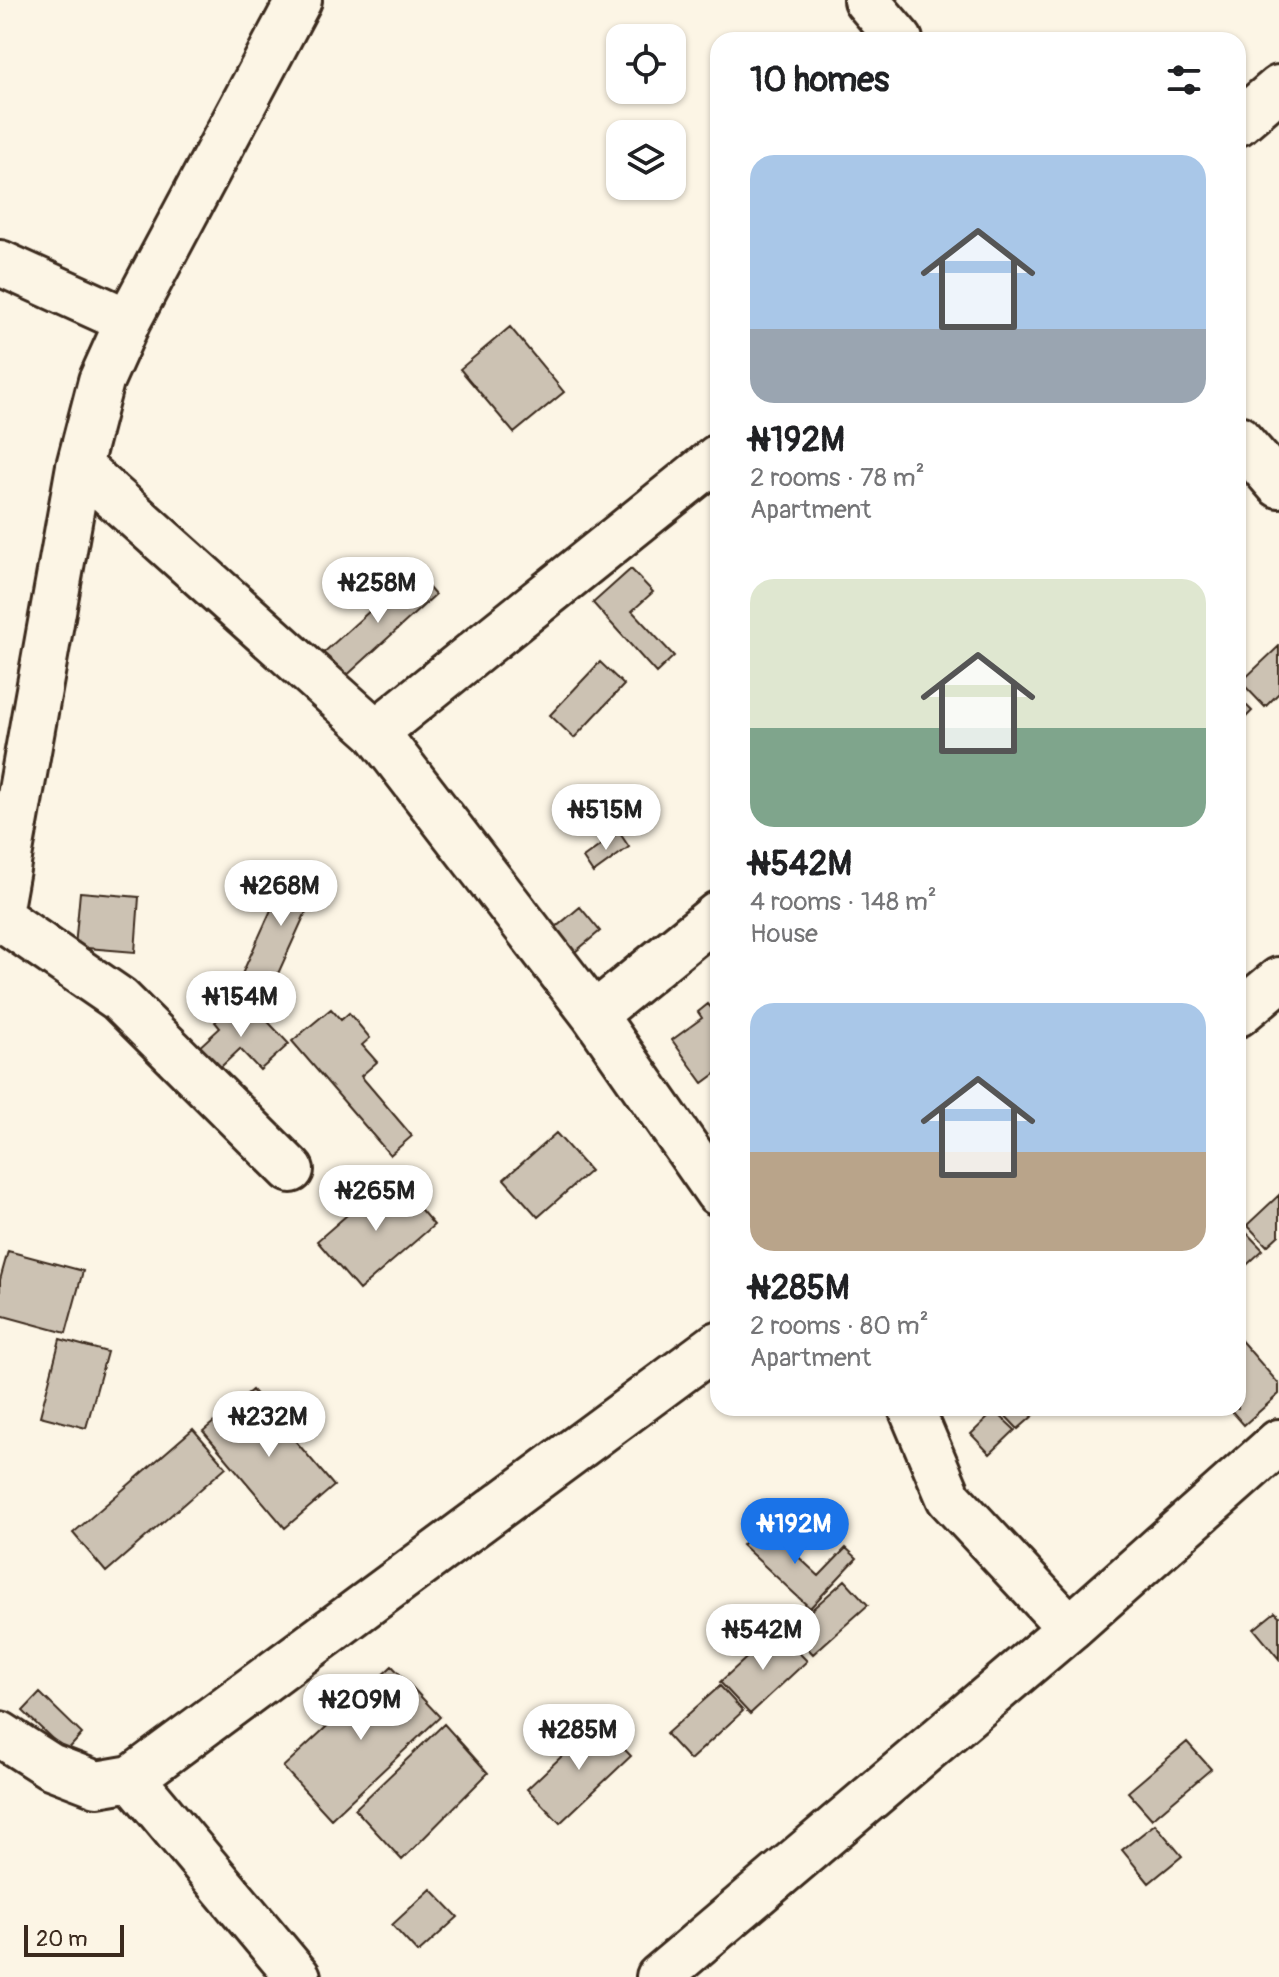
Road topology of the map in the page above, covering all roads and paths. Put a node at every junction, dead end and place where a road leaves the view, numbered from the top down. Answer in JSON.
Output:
{"nodes":[{"id":1,"x":299,"y":0,"type":"edge"},
{"id":2,"x":866,"y":0,"type":"edge"},
{"id":3,"x":893,"y":32,"type":"edge"},
{"id":4,"x":1279,"y":88,"type":"edge"},
{"id":5,"x":1246,"y":116,"type":"edge"},
{"id":6,"x":0,"y":263,"type":"edge"},
{"id":7,"x":128,"y":321,"type":"junction"},
{"id":8,"x":710,"y":463,"type":"edge"},
{"id":9,"x":79,"y":466,"type":"junction"},
{"id":10,"x":376,"y":732,"type":"junction"},
{"id":11,"x":0,"y":908,"type":"edge"},
{"id":12,"x":0,"y":917,"type":"edge"},
{"id":13,"x":710,"y":921,"type":"edge"},
{"id":14,"x":1279,"y":980,"type":"edge"},
{"id":15,"x":1246,"y":1007,"type":"edge"},
{"id":16,"x":594,"y":1015,"type":"junction"},
{"id":17,"x":291,"y":1170,"type":"dead end"},
{"id":18,"x":710,"y":1182,"type":"edge"},
{"id":19,"x":710,"y":1350,"type":"edge"},
{"id":20,"x":914,"y":1416,"type":"edge"},
{"id":21,"x":1279,"y":1442,"type":"edge"},
{"id":22,"x":1070,"y":1628,"type":"junction"},
{"id":23,"x":0,"y":1734,"type":"edge"},
{"id":24,"x":132,"y":1778,"type":"junction"},
{"id":25,"x":298,"y":1977,"type":"edge"},
{"id":26,"x":659,"y":1977,"type":"edge"}],
"edges":[{"from":1,"to":7,"type":"street"},
{"from":2,"to":3,"type":"street"},
{"from":4,"to":5,"type":"street"},
{"from":6,"to":7,"type":"street"},
{"from":7,"to":9,"type":"street"},
{"from":8,"to":10,"type":"street"},
{"from":9,"to":10,"type":"street"},
{"from":9,"to":11,"type":"street"},
{"from":10,"to":16,"type":"street"},
{"from":12,"to":17,"type":"street"},
{"from":13,"to":16,"type":"street"},
{"from":14,"to":15,"type":"street"},
{"from":16,"to":18,"type":"street"},
{"from":19,"to":24,"type":"street"},
{"from":20,"to":22,"type":"street"},
{"from":21,"to":22,"type":"street"},
{"from":22,"to":26,"type":"street"},
{"from":23,"to":24,"type":"street"},
{"from":24,"to":25,"type":"street"}]}
